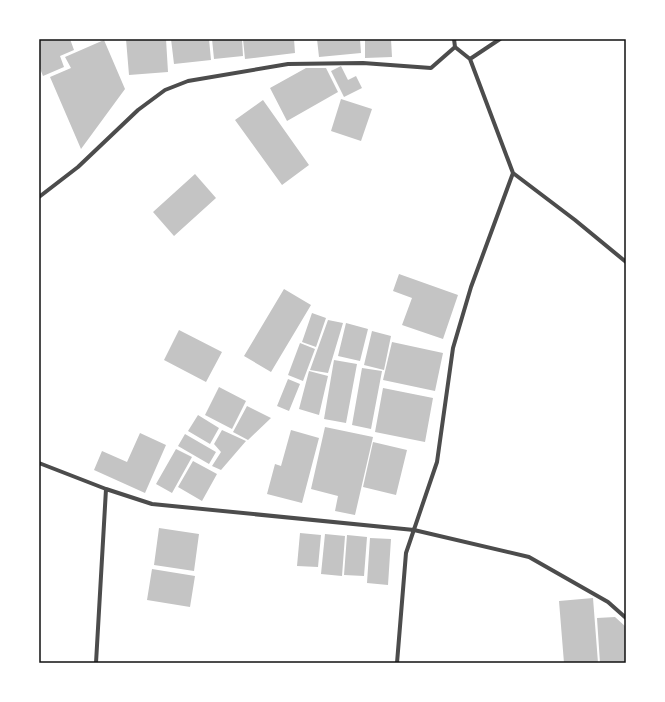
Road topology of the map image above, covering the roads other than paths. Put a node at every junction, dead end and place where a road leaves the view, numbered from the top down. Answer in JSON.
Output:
{"nodes":[{"id":1,"x":454,"y":39,"type":"edge"},
{"id":2,"x":500,"y":39,"type":"edge"},
{"id":3,"x":454,"y":47,"type":"junction"},
{"id":4,"x":470,"y":59,"type":"junction"},
{"id":5,"x":513,"y":173,"type":"junction"},
{"id":6,"x":39,"y":197,"type":"edge"},
{"id":7,"x":626,"y":262,"type":"edge"},
{"id":8,"x":39,"y":463,"type":"edge"},
{"id":9,"x":106,"y":489,"type":"junction"},
{"id":10,"x":414,"y":530,"type":"junction"},
{"id":11,"x":626,"y":618,"type":"edge"},
{"id":12,"x":96,"y":663,"type":"edge"},
{"id":13,"x":397,"y":663,"type":"edge"}],
"edges":[{"from":1,"to":3,"type":"street"},
{"from":2,"to":4,"type":"street"},
{"from":3,"to":4,"type":"street"},
{"from":3,"to":6,"type":"street"},
{"from":4,"to":5,"type":"street"},
{"from":5,"to":7,"type":"street"},
{"from":5,"to":10,"type":"street"},
{"from":8,"to":9,"type":"street"},
{"from":9,"to":10,"type":"street"},
{"from":9,"to":12,"type":"street"},
{"from":10,"to":11,"type":"street"},
{"from":10,"to":13,"type":"street"}]}
